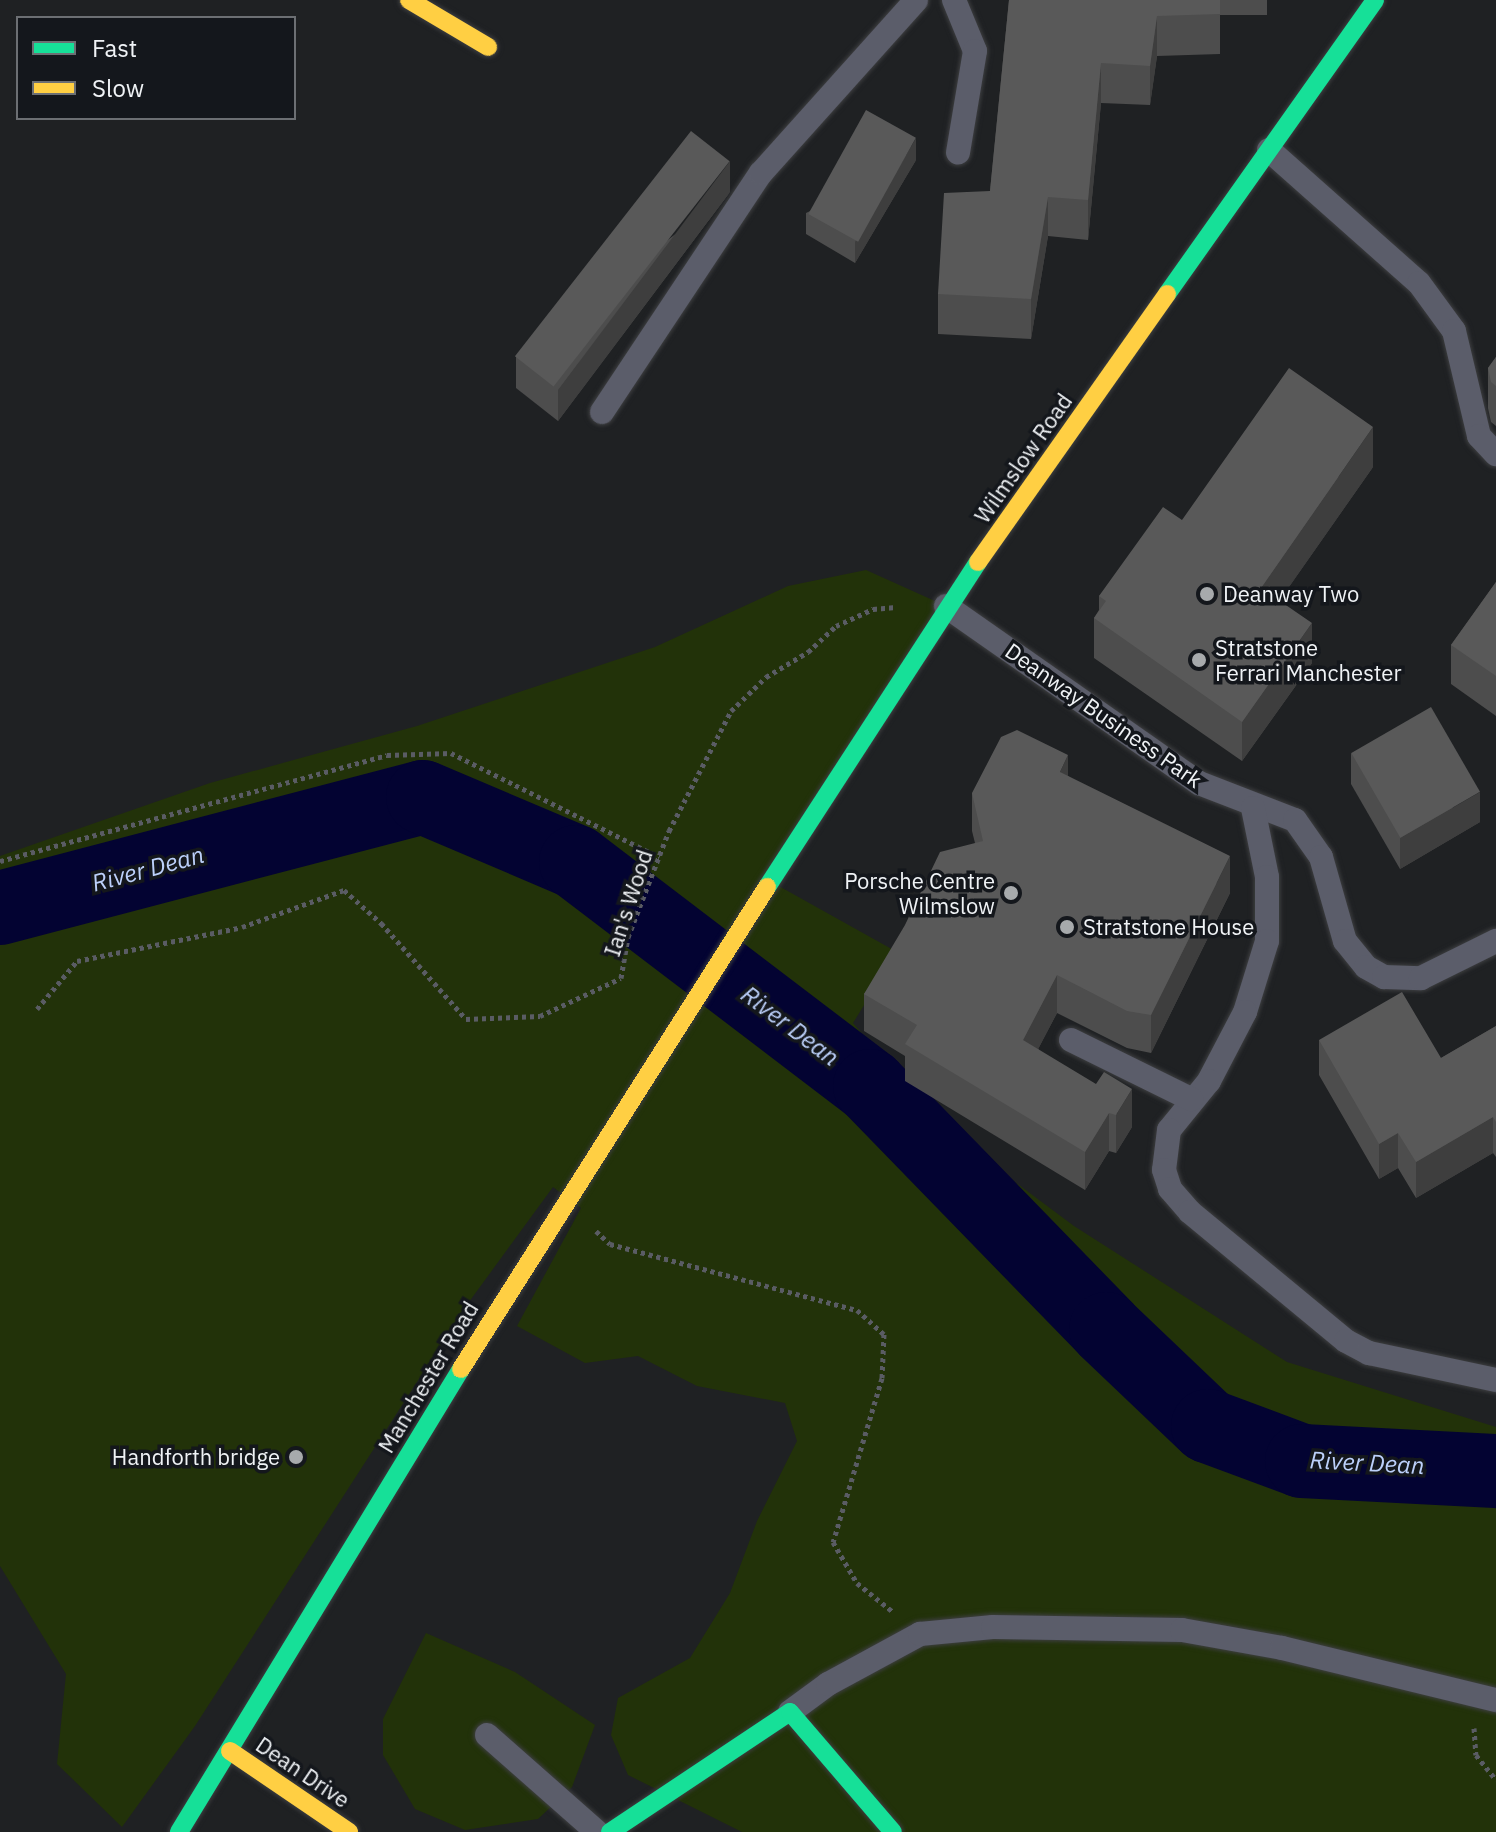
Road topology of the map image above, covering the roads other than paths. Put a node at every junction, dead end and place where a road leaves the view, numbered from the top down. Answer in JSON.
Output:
{"nodes":[{"id":1,"x":409,"y":0,"type":"edge"},
{"id":2,"x":916,"y":0,"type":"edge"},
{"id":3,"x":954,"y":0,"type":"edge"},
{"id":4,"x":1375,"y":0,"type":"edge"},
{"id":5,"x":488,"y":47,"type":"dead end"},
{"id":6,"x":1269,"y":150,"type":"junction"},
{"id":7,"x":958,"y":153,"type":"dead end"},
{"id":8,"x":602,"y":412,"type":"dead end"},
{"id":9,"x":1496,"y":454,"type":"edge"},
{"id":10,"x":946,"y":606,"type":"junction"},
{"id":11,"x":1253,"y":808,"type":"junction"},
{"id":12,"x":1496,"y":941,"type":"edge"},
{"id":13,"x":725,"y":952,"type":"joint"},
{"id":14,"x":1071,"y":1040,"type":"dead end"},
{"id":15,"x":1191,"y":1099,"type":"junction"},
{"id":16,"x":1496,"y":1380,"type":"edge"},
{"id":17,"x":1484,"y":1697,"type":"edge"},
{"id":18,"x":790,"y":1712,"type":"junction"},
{"id":19,"x":487,"y":1735,"type":"dead end"},
{"id":20,"x":230,"y":1751,"type":"junction"},
{"id":21,"x":179,"y":1832,"type":"edge"},
{"id":22,"x":349,"y":1832,"type":"edge"},
{"id":23,"x":597,"y":1832,"type":"edge"},
{"id":24,"x":610,"y":1832,"type":"edge"},
{"id":25,"x":893,"y":1832,"type":"edge"}],
"edges":[{"from":1,"to":5,"type":"street"},
{"from":2,"to":8,"type":"lane"},
{"from":3,"to":7,"type":"lane"},
{"from":4,"to":6,"type":"street","name":"Wilmslow Road"},
{"from":6,"to":9,"type":"lane"},
{"from":6,"to":10,"type":"street","name":"Wilmslow Road"},
{"from":10,"to":11,"type":"lane","name":"Deanway Business Park"},
{"from":10,"to":13,"type":"street","name":"Wilmslow Road"},
{"from":11,"to":12,"type":"lane","name":"Deanway Business Park"},
{"from":11,"to":15,"type":"lane"},
{"from":13,"to":20,"type":"street","name":"Manchester Road"},
{"from":14,"to":15,"type":"lane"},
{"from":15,"to":16,"type":"lane"},
{"from":17,"to":18,"type":"lane"},
{"from":18,"to":24,"type":"street"},
{"from":18,"to":25,"type":"street"},
{"from":19,"to":23,"type":"lane"},
{"from":20,"to":21,"type":"street","name":"Manchester Road"},
{"from":20,"to":22,"type":"street","name":"Dean Drive"}]}
